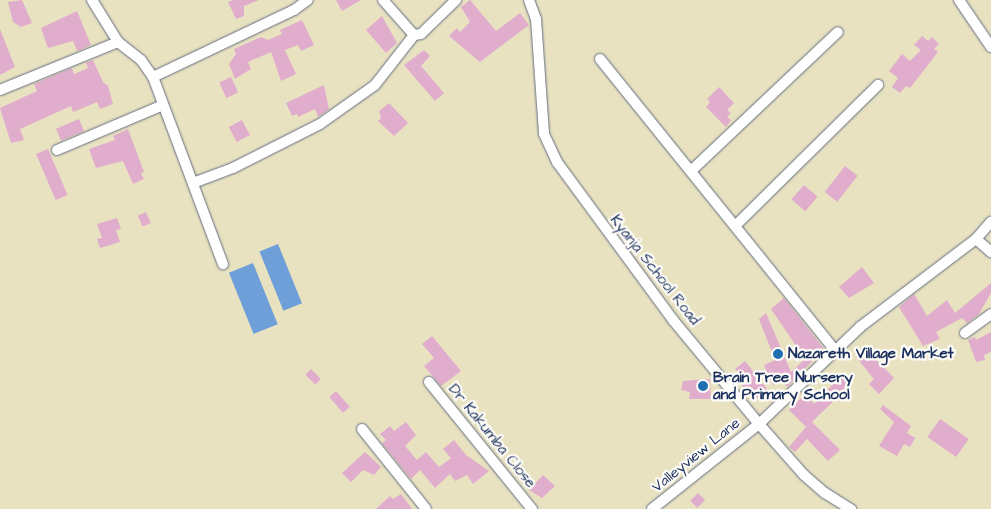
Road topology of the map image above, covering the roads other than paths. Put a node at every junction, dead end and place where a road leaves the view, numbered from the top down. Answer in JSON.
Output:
{"nodes":[{"id":1,"x":92,"y":0,"type":"edge"},
{"id":2,"x":308,"y":0,"type":"edge"},
{"id":3,"x":384,"y":0,"type":"edge"},
{"id":4,"x":456,"y":0,"type":"edge"},
{"id":5,"x":529,"y":0,"type":"edge"},
{"id":6,"x":959,"y":0,"type":"edge"},
{"id":7,"x":838,"y":32,"type":"dead end"},
{"id":8,"x":414,"y":35,"type":"junction"},
{"id":9,"x":118,"y":42,"type":"junction"},
{"id":10,"x":991,"y":47,"type":"edge"},
{"id":11,"x":600,"y":59,"type":"dead end"},
{"id":12,"x":153,"y":77,"type":"junction"},
{"id":13,"x":878,"y":85,"type":"dead end"},
{"id":14,"x":0,"y":90,"type":"edge"},
{"id":15,"x":163,"y":105,"type":"junction"},
{"id":16,"x":57,"y":150,"type":"dead end"},
{"id":17,"x":691,"y":171,"type":"junction"},
{"id":18,"x":192,"y":183,"type":"junction"},
{"id":19,"x":991,"y":222,"type":"edge"},
{"id":20,"x":735,"y":226,"type":"junction"},
{"id":21,"x":976,"y":239,"type":"junction"},
{"id":22,"x":991,"y":252,"type":"edge"},
{"id":23,"x":223,"y":264,"type":"dead end"},
{"id":24,"x":991,"y":314,"type":"edge"},
{"id":25,"x":964,"y":333,"type":"dead end"},
{"id":26,"x":834,"y":350,"type":"junction"},
{"id":27,"x":429,"y":382,"type":"dead end"},
{"id":28,"x":759,"y":424,"type":"junction"},
{"id":29,"x":362,"y":429,"type":"dead end"},
{"id":30,"x":426,"y":509,"type":"edge"},
{"id":31,"x":532,"y":509,"type":"edge"},
{"id":32,"x":652,"y":509,"type":"edge"},
{"id":33,"x":851,"y":509,"type":"edge"}],
"edges":[{"from":1,"to":9,"type":"street"},
{"from":2,"to":12,"type":"street"},
{"from":3,"to":8,"type":"street"},
{"from":4,"to":8,"type":"street"},
{"from":5,"to":28,"type":"street","name":"Kyanja School Road"},
{"from":6,"to":10,"type":"street"},
{"from":7,"to":17,"type":"street"},
{"from":8,"to":18,"type":"street"},
{"from":9,"to":12,"type":"street"},
{"from":9,"to":14,"type":"street"},
{"from":11,"to":17,"type":"street"},
{"from":12,"to":15,"type":"street"},
{"from":13,"to":20,"type":"street"},
{"from":15,"to":16,"type":"street"},
{"from":15,"to":18,"type":"street"},
{"from":17,"to":20,"type":"street"},
{"from":18,"to":23,"type":"street"},
{"from":19,"to":21,"type":"street","name":"Valleyview Lane"},
{"from":20,"to":26,"type":"street"},
{"from":21,"to":22,"type":"street"},
{"from":21,"to":26,"type":"street","name":"Valleyview Lane"},
{"from":24,"to":25,"type":"street"},
{"from":26,"to":28,"type":"street","name":"Valleyview Lane"},
{"from":27,"to":31,"type":"street","name":"Dr Kakumba Close"},
{"from":28,"to":32,"type":"street","name":"Valleyview Lane"},
{"from":28,"to":33,"type":"street","name":"Kyanja School Road"},
{"from":29,"to":30,"type":"street"}]}
